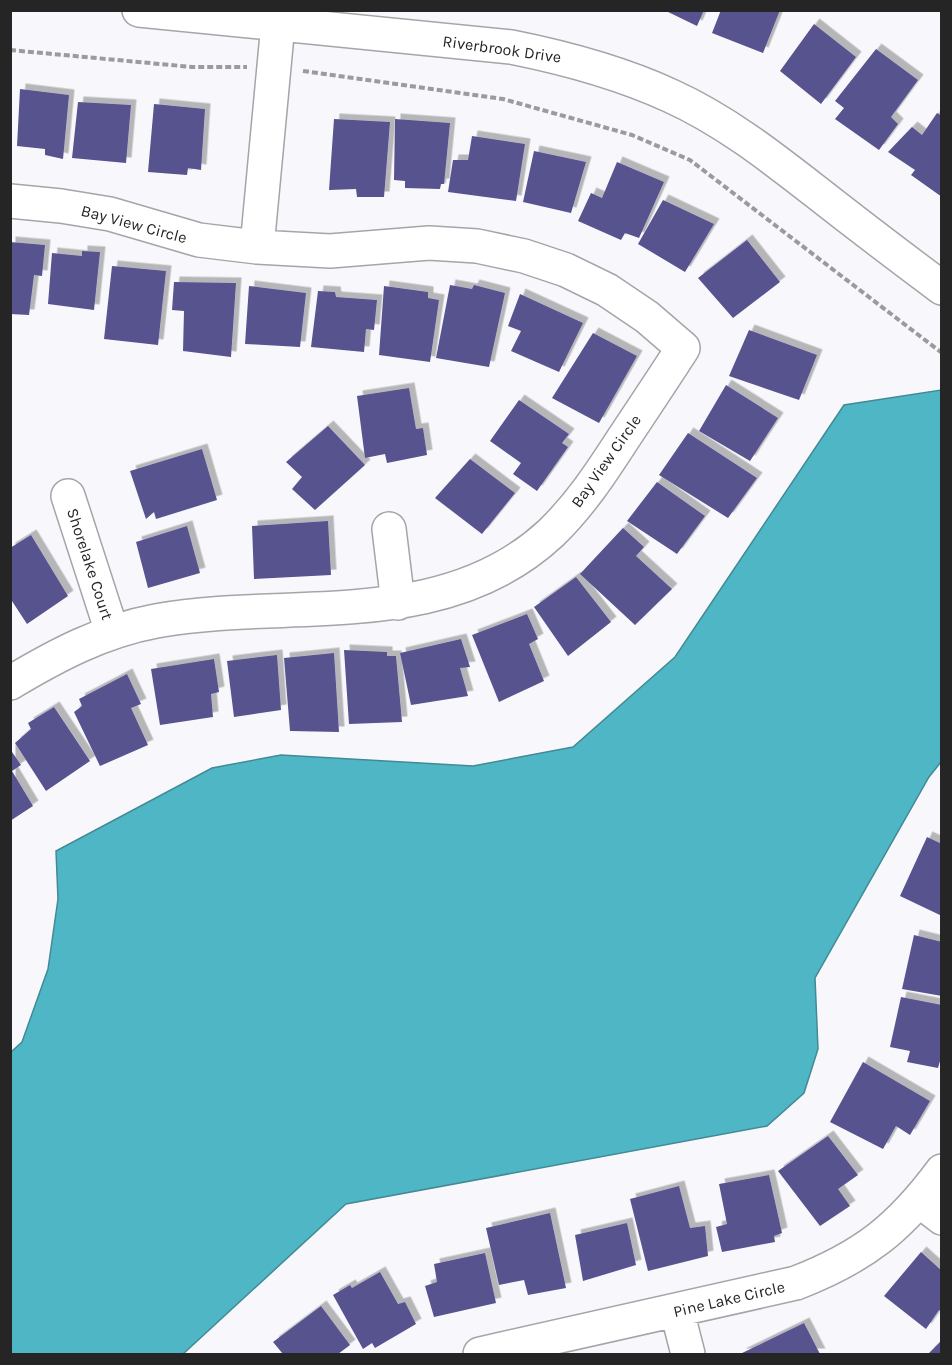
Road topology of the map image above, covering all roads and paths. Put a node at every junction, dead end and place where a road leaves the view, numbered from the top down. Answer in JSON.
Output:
{"nodes":[{"id":1,"x":139,"y":10,"type":"edge"},
{"id":2,"x":278,"y":24,"type":"junction"},
{"id":3,"x":10,"y":50,"type":"edge"},
{"id":4,"x":273,"y":68,"type":"junction"},
{"id":5,"x":10,"y":201,"type":"edge"},
{"id":6,"x":257,"y":247,"type":"junction"},
{"id":7,"x":942,"y":288,"type":"edge"},
{"id":8,"x":942,"y":353,"type":"edge"},
{"id":9,"x":68,"y":496,"type":"dead end"},
{"id":10,"x":389,"y":529,"type":"dead end"},
{"id":11,"x":399,"y":603,"type":"junction"},
{"id":12,"x":112,"y":632,"type":"junction"},
{"id":13,"x":10,"y":683,"type":"edge"},
{"id":14,"x":942,"y":1171,"type":"edge"},
{"id":15,"x":931,"y":1209,"type":"edge"},
{"id":16,"x":677,"y":1311,"type":"junction"},
{"id":17,"x":480,"y":1354,"type":"edge"},
{"id":18,"x":688,"y":1354,"type":"edge"}],
"edges":[{"from":1,"to":2,"type":"street","name":"Riverbrook Drive"},
{"from":2,"to":4,"type":"street"},
{"from":2,"to":7,"type":"street","name":"Riverbrook Drive"},
{"from":3,"to":4,"type":"path"},
{"from":4,"to":6,"type":"street"},
{"from":4,"to":8,"type":"path"},
{"from":5,"to":6,"type":"street","name":"Bay View Circle"},
{"from":6,"to":11,"type":"street","name":"Bay View Circle"},
{"from":9,"to":12,"type":"street","name":"Shorelake Court"},
{"from":10,"to":11,"type":"street"},
{"from":11,"to":12,"type":"street","name":"Bay View Circle"},
{"from":12,"to":13,"type":"street","name":"Bay View Circle"},
{"from":14,"to":15,"type":"street","name":"Pine Lake Circle"},
{"from":15,"to":16,"type":"street","name":"Pine Lake Circle"},
{"from":16,"to":17,"type":"street","name":"Pine Lake Circle"},
{"from":16,"to":18,"type":"street"}]}
